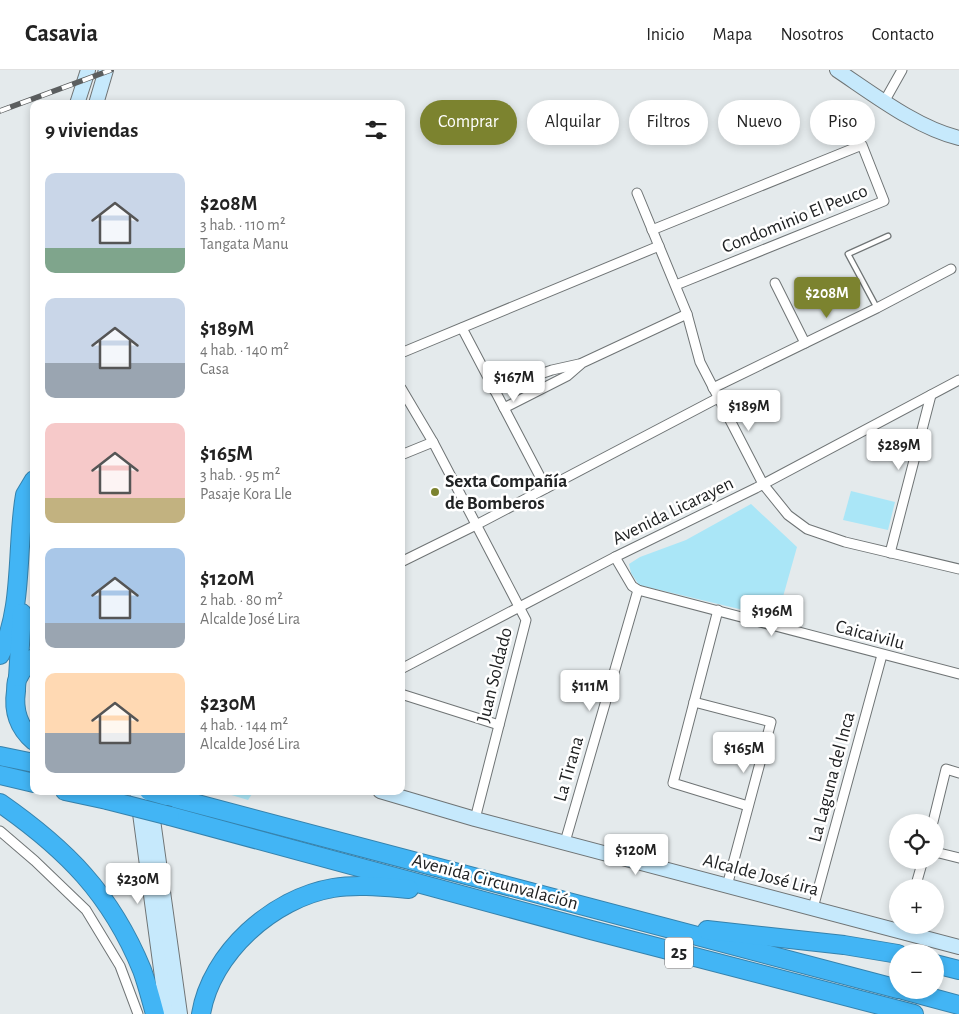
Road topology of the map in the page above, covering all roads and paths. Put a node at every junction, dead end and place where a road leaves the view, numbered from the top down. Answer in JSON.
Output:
{"nodes":[{"id":1,"x":88,"y":70,"type":"edge"},
{"id":2,"x":106,"y":70,"type":"edge"},
{"id":3,"x":837,"y":70,"type":"edge"},
{"id":4,"x":902,"y":70,"type":"edge"},
{"id":5,"x":78,"y":100,"type":"edge"},
{"id":6,"x":97,"y":100,"type":"edge"},
{"id":7,"x":884,"y":102,"type":"junction"},
{"id":8,"x":959,"y":138,"type":"edge"},
{"id":9,"x":637,"y":193,"type":"dead end"},
{"id":10,"x":652,"y":230,"type":"junction"},
{"id":11,"x":888,"y":236,"type":"dead end"},
{"id":12,"x":659,"y":246,"type":"junction"},
{"id":13,"x":951,"y":269,"type":"dead end"},
{"id":14,"x":775,"y":284,"type":"dead end"},
{"id":15,"x":672,"y":287,"type":"junction"},
{"id":16,"x":877,"y":308,"type":"junction"},
{"id":17,"x":687,"y":314,"type":"junction"},
{"id":18,"x":462,"y":328,"type":"junction"},
{"id":19,"x":805,"y":343,"type":"junction"},
{"id":20,"x":405,"y":351,"type":"edge"},
{"id":21,"x":582,"y":363,"type":"junction"},
{"id":22,"x":959,"y":380,"type":"edge"},
{"id":23,"x":713,"y":388,"type":"junction"},
{"id":24,"x":494,"y":390,"type":"junction"},
{"id":25,"x":405,"y":395,"type":"edge"},
{"id":26,"x":931,"y":395,"type":"junction"},
{"id":27,"x":718,"y":398,"type":"junction"},
{"id":28,"x":504,"y":408,"type":"junction"},
{"id":29,"x":433,"y":442,"type":"junction"},
{"id":30,"x":405,"y":453,"type":"edge"},
{"id":31,"x":763,"y":484,"type":"junction"},
{"id":32,"x":30,"y":487,"type":"edge"},
{"id":33,"x":546,"y":488,"type":"junction"},
{"id":34,"x":476,"y":525,"type":"junction"},
{"id":35,"x":30,"y":544,"type":"edge"},
{"id":36,"x":890,"y":553,"type":"junction"},
{"id":37,"x":615,"y":558,"type":"junction"},
{"id":38,"x":405,"y":560,"type":"edge"},
{"id":39,"x":959,"y":569,"type":"edge"},
{"id":40,"x":638,"y":590,"type":"junction"},
{"id":41,"x":520,"y":607,"type":"junction"},
{"id":42,"x":718,"y":610,"type":"junction"},
{"id":43,"x":0,"y":655,"type":"edge"},
{"id":44,"x":882,"y":655,"type":"junction"},
{"id":45,"x":30,"y":663,"type":"edge"},
{"id":46,"x":405,"y":667,"type":"edge"},
{"id":47,"x":959,"y":674,"type":"edge"},
{"id":48,"x":18,"y":677,"type":"junction"},
{"id":49,"x":405,"y":695,"type":"edge"},
{"id":50,"x":694,"y":702,"type":"junction"},
{"id":51,"x":499,"y":725,"type":"junction"},
{"id":52,"x":30,"y":737,"type":"edge"},
{"id":53,"x":0,"y":756,"type":"edge"},
{"id":54,"x":30,"y":763,"type":"edge"},
{"id":55,"x":959,"y":773,"type":"edge"},
{"id":56,"x":0,"y":775,"type":"edge"},
{"id":57,"x":30,"y":783,"type":"edge"},
{"id":58,"x":84,"y":795,"type":"edge"},
{"id":59,"x":138,"y":795,"type":"edge"},
{"id":60,"x":150,"y":795,"type":"edge"},
{"id":61,"x":163,"y":795,"type":"edge"},
{"id":62,"x":394,"y":795,"type":"edge"},
{"id":63,"x":0,"y":803,"type":"edge"},
{"id":64,"x":748,"y":806,"type":"junction"},
{"id":65,"x":935,"y":814,"type":"edge"},
{"id":66,"x":475,"y":819,"type":"junction"},
{"id":67,"x":0,"y":831,"type":"edge"},
{"id":68,"x":565,"y":842,"type":"junction"},
{"id":69,"x":944,"y":854,"type":"edge"},
{"id":70,"x":959,"y":858,"type":"edge"},
{"id":71,"x":727,"y":886,"type":"junction"},
{"id":72,"x":444,"y":890,"type":"junction"},
{"id":73,"x":813,"y":908,"type":"junction"},
{"id":74,"x":889,"y":925,"type":"edge"},
{"id":75,"x":657,"y":926,"type":"junction"},
{"id":76,"x":919,"y":934,"type":"edge"},
{"id":77,"x":959,"y":948,"type":"edge"},
{"id":78,"x":889,"y":952,"type":"edge"},
{"id":79,"x":944,"y":966,"type":"edge"},
{"id":80,"x":959,"y":970,"type":"edge"},
{"id":81,"x":889,"y":987,"type":"edge"},
{"id":82,"x":937,"y":999,"type":"edge"},
{"id":83,"x":959,"y":1005,"type":"edge"},
{"id":84,"x":138,"y":1014,"type":"edge"},
{"id":85,"x":155,"y":1014,"type":"edge"},
{"id":86,"x":167,"y":1014,"type":"edge"},
{"id":87,"x":180,"y":1014,"type":"edge"},
{"id":88,"x":201,"y":1014,"type":"edge"},
{"id":89,"x":914,"y":1014,"type":"edge"}],
"edges":[{"from":1,"to":5,"type":"street"},
{"from":2,"to":6,"type":"street"},
{"from":3,"to":7,"type":"street"},
{"from":4,"to":7,"type":"street"},
{"from":7,"to":8,"type":"street"},
{"from":9,"to":10,"type":"street"},
{"from":10,"to":12,"type":"street"},
{"from":10,"to":15,"type":"street","name":"Condominio El Peuco"},
{"from":11,"to":16,"type":"lane"},
{"from":12,"to":15,"type":"street"},
{"from":12,"to":18,"type":"street"},
{"from":13,"to":16,"type":"street"},
{"from":14,"to":19,"type":"street"},
{"from":15,"to":17,"type":"street"},
{"from":16,"to":19,"type":"street"},
{"from":17,"to":21,"type":"street"},
{"from":17,"to":23,"type":"street"},
{"from":18,"to":20,"type":"street"},
{"from":18,"to":24,"type":"street"},
{"from":19,"to":23,"type":"street"},
{"from":21,"to":24,"type":"street"},
{"from":21,"to":28,"type":"street"},
{"from":22,"to":26,"type":"street","name":"Avenida Licarayen"},
{"from":23,"to":27,"type":"street"},
{"from":24,"to":28,"type":"street"},
{"from":25,"to":29,"type":"street","name":"Juan Soldado"},
{"from":26,"to":31,"type":"street","name":"Avenida Licarayen"},
{"from":26,"to":36,"type":"street"},
{"from":27,"to":31,"type":"street"},
{"from":27,"to":33,"type":"street"},
{"from":28,"to":33,"type":"street"},
{"from":29,"to":30,"type":"street"},
{"from":29,"to":34,"type":"street","name":"Juan Soldado"},
{"from":31,"to":36,"type":"street"},
{"from":31,"to":37,"type":"street","name":"Avenida Licarayen"},
{"from":32,"to":43,"type":"highway"},
{"from":33,"to":34,"type":"street"},
{"from":34,"to":38,"type":"street"},
{"from":34,"to":41,"type":"street","name":"Juan Soldado"},
{"from":35,"to":48,"type":"highway"},
{"from":36,"to":39,"type":"street"},
{"from":37,"to":40,"type":"street"},
{"from":37,"to":41,"type":"street","name":"Avenida Licarayen"},
{"from":40,"to":42,"type":"street","name":"Caicaivilu"},
{"from":40,"to":68,"type":"street","name":"La Tirana"},
{"from":41,"to":46,"type":"street","name":"Avenida Licarayen"},
{"from":41,"to":51,"type":"street","name":"Juan Soldado"},
{"from":42,"to":44,"type":"street","name":"Caicaivilu"},
{"from":42,"to":50,"type":"street"},
{"from":44,"to":47,"type":"street","name":"Caicaivilu"},
{"from":44,"to":73,"type":"street","name":"La Laguna del Inca"},
{"from":45,"to":48,"type":"highway"},
{"from":48,"to":52,"type":"highway"},
{"from":49,"to":51,"type":"street"},
{"from":50,"to":64,"type":"street"},
{"from":50,"to":64,"type":"street"},
{"from":51,"to":66,"type":"street","name":"Juan Soldado"},
{"from":53,"to":54,"type":"highway"},
{"from":55,"to":65,"type":"street"},
{"from":56,"to":57,"type":"highway"},
{"from":58,"to":72,"type":"highway","name":"Avenida Circunvalación","number":"25","bridge":true},
{"from":59,"to":86,"type":"street"},
{"from":60,"to":87,"type":"street"},
{"from":61,"to":75,"type":"highway","name":"Avenida Circunvalación","number":"25","bridge":true},
{"from":62,"to":66,"type":"street","name":"Alcalde José Lira"},
{"from":63,"to":85,"type":"highway"},
{"from":64,"to":71,"type":"street"},
{"from":66,"to":68,"type":"street","name":"Alcalde José Lira"},
{"from":67,"to":84,"type":"street"},
{"from":68,"to":71,"type":"street","name":"Alcalde José Lira"},
{"from":69,"to":70,"type":"street"},
{"from":71,"to":73,"type":"street","name":"Alcalde José Lira"},
{"from":72,"to":88,"type":"highway"},
{"from":72,"to":89,"type":"highway","name":"Avenida Circunvalación","number":"25"},
{"from":73,"to":74,"type":"street","name":"Alcalde José Lira"},
{"from":75,"to":78,"type":"highway"},
{"from":75,"to":81,"type":"highway","name":"Avenida Circunvalación","number":"25"},
{"from":76,"to":77,"type":"street","name":"Alcalde José Lira"},
{"from":79,"to":80,"type":"highway"},
{"from":82,"to":83,"type":"highway"}]}
